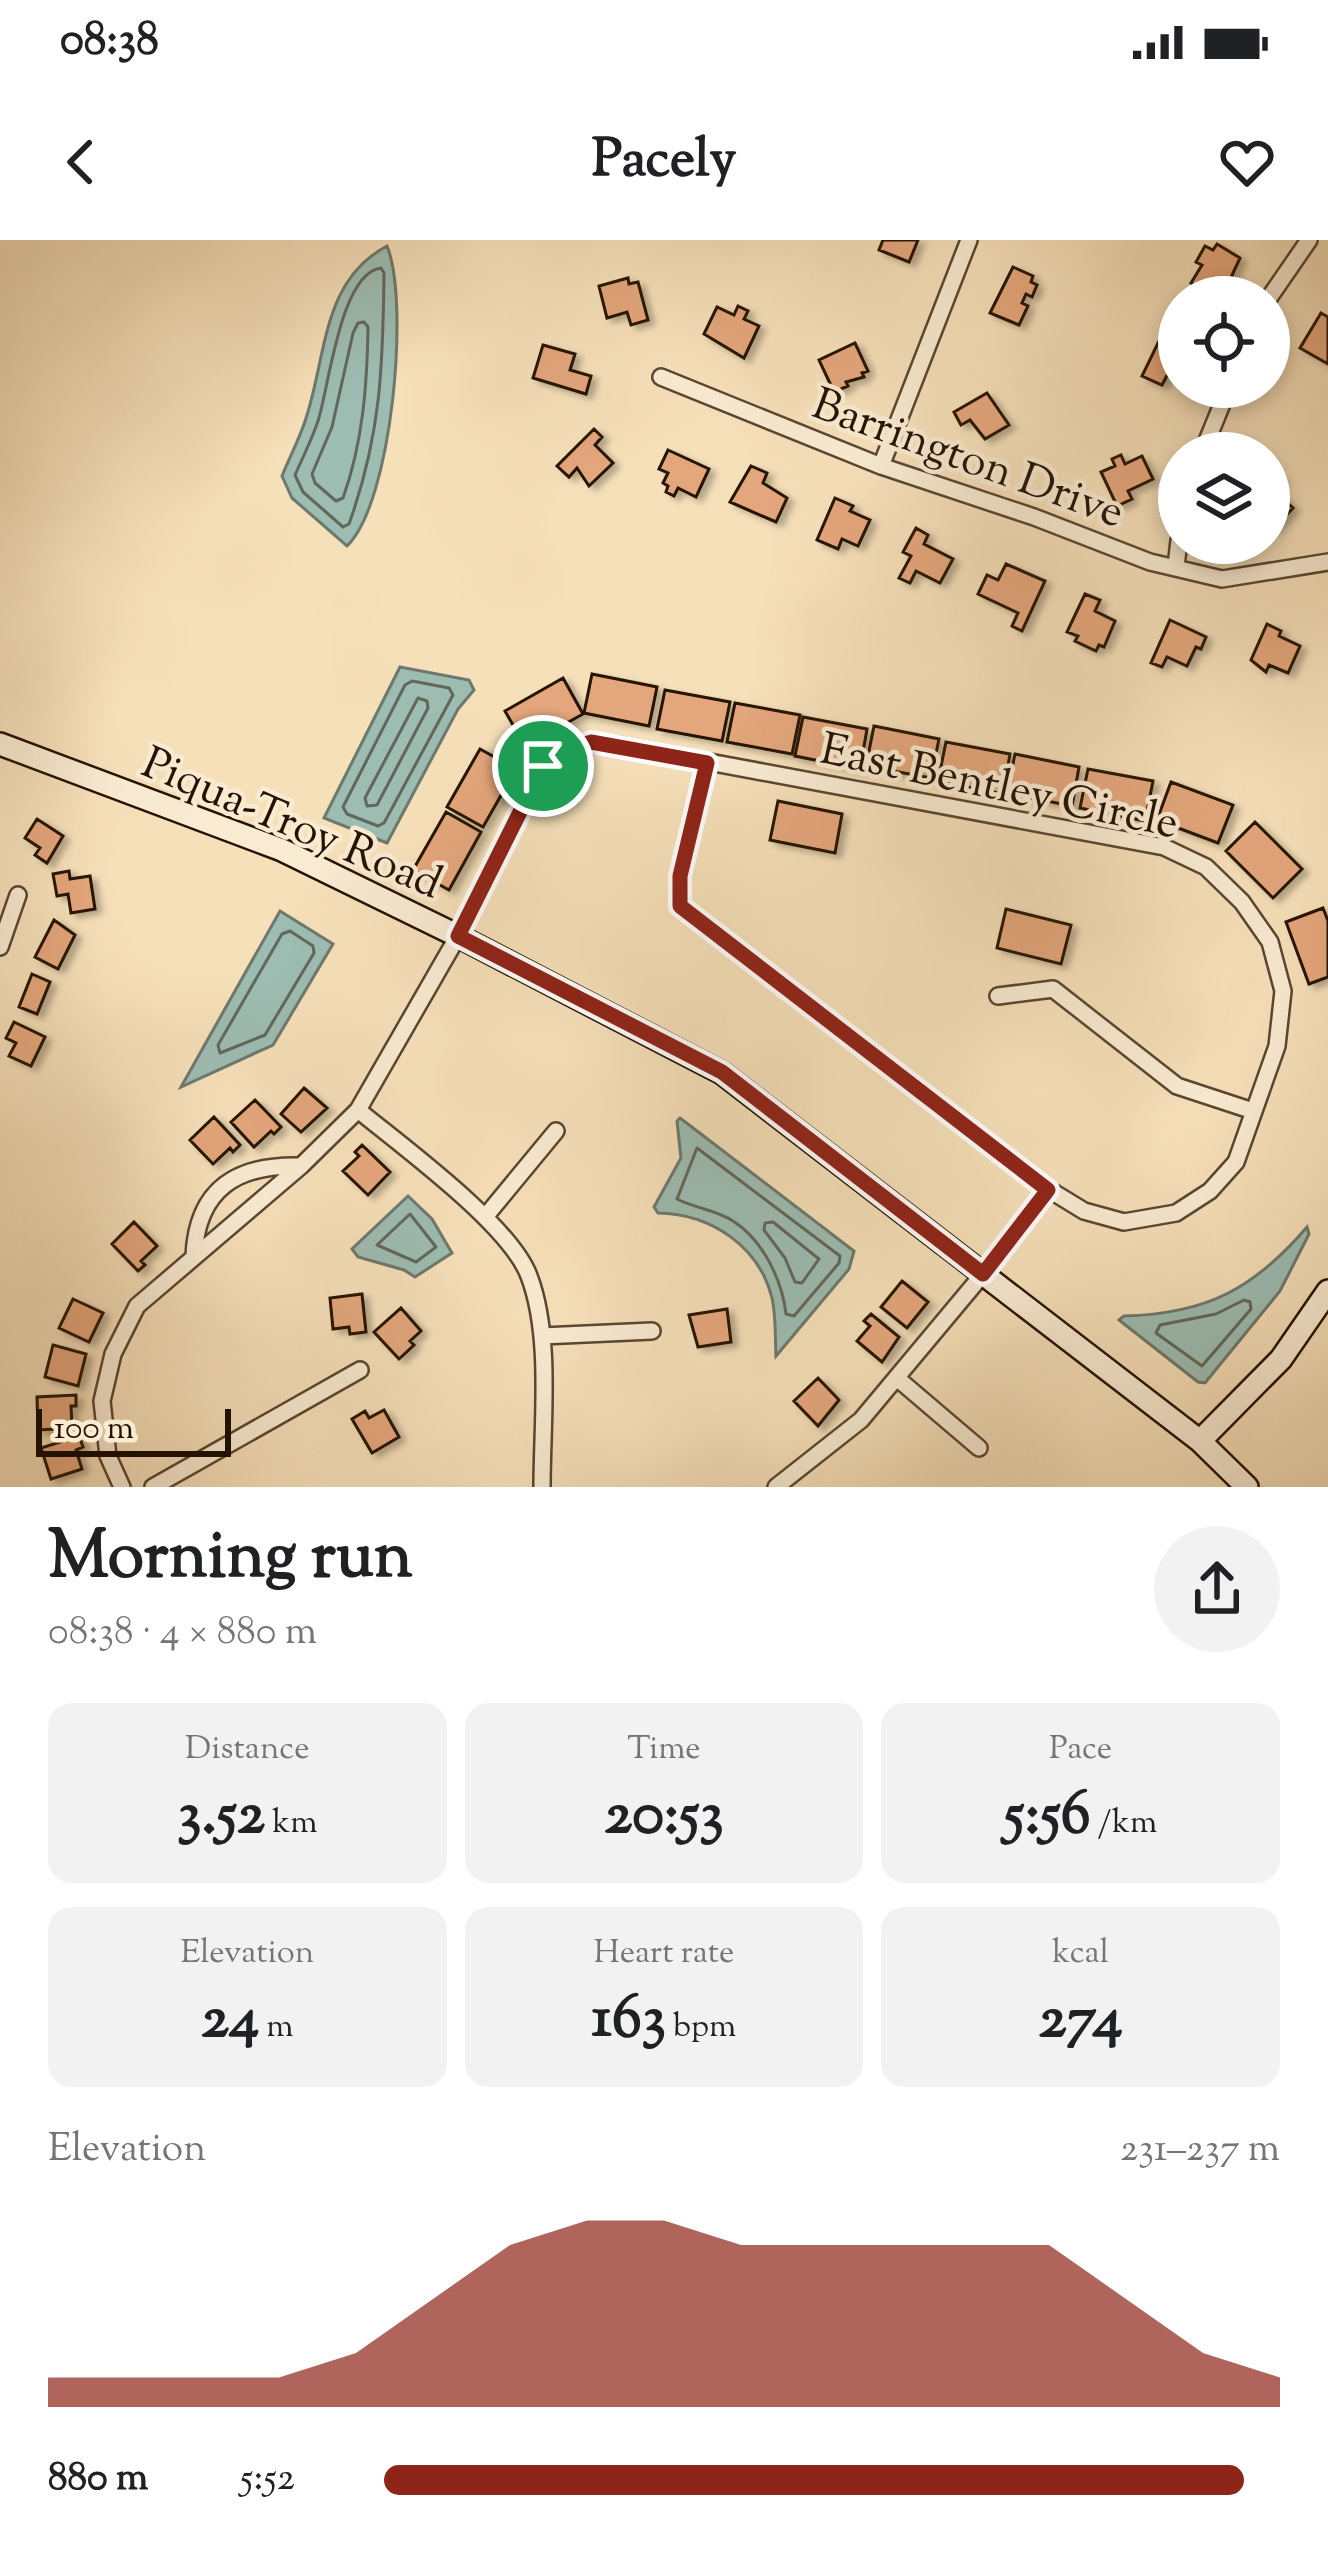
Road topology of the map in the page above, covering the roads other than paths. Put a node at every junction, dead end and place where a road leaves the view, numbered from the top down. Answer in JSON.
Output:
{"nodes":[{"id":1,"x":969,"y":240,"type":"edge"},
{"id":2,"x":1309,"y":240,"type":"edge"},
{"id":3,"x":1284,"y":276,"type":"edge"},
{"id":4,"x":661,"y":377,"type":"dead end"},
{"id":5,"x":881,"y":466,"type":"junction"},
{"id":6,"x":1328,"y":562,"type":"edge"},
{"id":7,"x":1176,"y":564,"type":"edge"},
{"id":8,"x":1176,"y":567,"type":"junction"},
{"id":9,"x":0,"y":744,"type":"edge"},
{"id":10,"x":707,"y":763,"type":"junction"},
{"id":11,"x":18,"y":895,"type":"dead end"},
{"id":12,"x":458,"y":936,"type":"junction"},
{"id":13,"x":0,"y":947,"type":"edge"},
{"id":14,"x":998,"y":996,"type":"dead end"},
{"id":15,"x":358,"y":1110,"type":"junction"},
{"id":16,"x":1253,"y":1111,"type":"junction"},
{"id":17,"x":556,"y":1131,"type":"dead end"},
{"id":18,"x":301,"y":1166,"type":"junction"},
{"id":19,"x":1048,"y":1190,"type":"junction"},
{"id":20,"x":485,"y":1216,"type":"junction"},
{"id":21,"x":194,"y":1256,"type":"junction"},
{"id":22,"x":983,"y":1274,"type":"junction"},
{"id":23,"x":1328,"y":1291,"type":"edge"},
{"id":24,"x":652,"y":1331,"type":"dead end"},
{"id":25,"x":542,"y":1336,"type":"junction"},
{"id":26,"x":360,"y":1370,"type":"dead end"},
{"id":27,"x":898,"y":1379,"type":"junction"},
{"id":28,"x":1200,"y":1441,"type":"junction"},
{"id":29,"x":979,"y":1448,"type":"dead end"},
{"id":30,"x":122,"y":1487,"type":"edge"},
{"id":31,"x":153,"y":1487,"type":"edge"},
{"id":32,"x":542,"y":1487,"type":"edge"},
{"id":33,"x":776,"y":1487,"type":"edge"},
{"id":34,"x":1247,"y":1487,"type":"edge"}],
"edges":[{"from":1,"to":5,"type":"street"},
{"from":2,"to":3,"type":"street"},
{"from":4,"to":5,"type":"street","name":"Barrington Drive"},
{"from":5,"to":8,"type":"street","name":"Barrington Drive"},
{"from":6,"to":8,"type":"street","name":"Barrington Drive"},
{"from":7,"to":8,"type":"street"},
{"from":9,"to":12,"type":"street","name":"Piqua-Troy Road"},
{"from":10,"to":12,"type":"street","name":"East Bentley Circle"},
{"from":10,"to":16,"type":"street","name":"East Bentley Circle"},
{"from":10,"to":19,"type":"street","name":"East Bentley Circle"},
{"from":11,"to":13,"type":"street"},
{"from":12,"to":15,"type":"street","name":"East Bentley Circle"},
{"from":12,"to":22,"type":"street","name":"Piqua-Troy Road"},
{"from":14,"to":16,"type":"street"},
{"from":15,"to":18,"type":"street","name":"East Bentley Circle"},
{"from":15,"to":20,"type":"street"},
{"from":16,"to":19,"type":"street","name":"East Bentley Circle"},
{"from":17,"to":20,"type":"street"},
{"from":18,"to":21,"type":"street","name":"East Bentley Circle"},
{"from":18,"to":21,"type":"street"},
{"from":19,"to":22,"type":"street"},
{"from":20,"to":25,"type":"street"},
{"from":21,"to":30,"type":"street","name":"East Bentley Circle"},
{"from":22,"to":27,"type":"street"},
{"from":22,"to":28,"type":"street","name":"Piqua-Troy Road"},
{"from":23,"to":28,"type":"street"},
{"from":24,"to":25,"type":"street"},
{"from":25,"to":32,"type":"street"},
{"from":26,"to":31,"type":"street"},
{"from":27,"to":29,"type":"street"},
{"from":27,"to":33,"type":"street"},
{"from":28,"to":34,"type":"street","name":"Piqua-Troy Road"}]}
